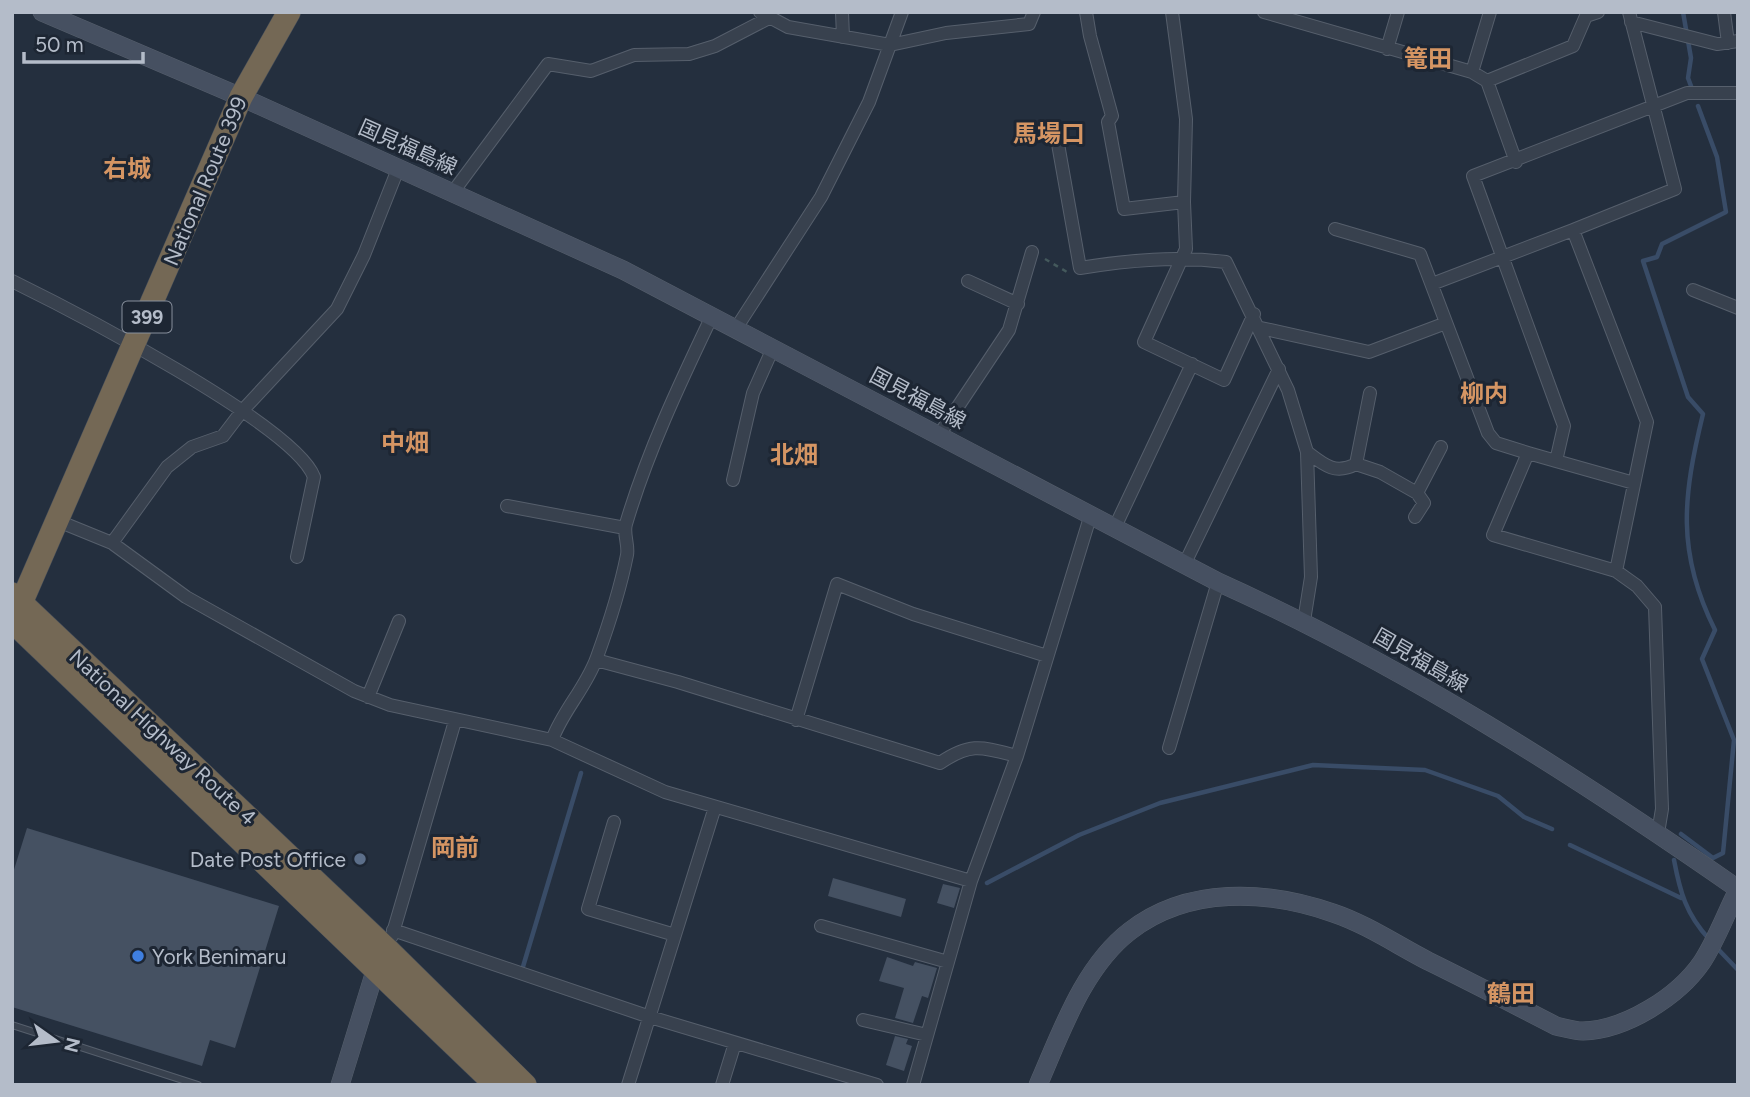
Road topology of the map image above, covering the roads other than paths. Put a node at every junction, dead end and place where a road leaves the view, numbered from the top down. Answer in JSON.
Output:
{"nodes":[{"id":1,"x":42,"y":12,"type":"edge"},
{"id":2,"x":289,"y":12,"type":"edge"},
{"id":3,"x":842,"y":12,"type":"edge"},
{"id":4,"x":902,"y":12,"type":"edge"},
{"id":5,"x":1034,"y":12,"type":"edge"},
{"id":6,"x":1086,"y":12,"type":"edge"},
{"id":7,"x":1172,"y":12,"type":"edge"},
{"id":8,"x":1264,"y":12,"type":"edge"},
{"id":9,"x":1398,"y":12,"type":"edge"},
{"id":10,"x":1490,"y":12,"type":"edge"},
{"id":11,"x":1598,"y":12,"type":"edge"},
{"id":12,"x":1724,"y":12,"type":"edge"},
{"id":13,"x":765,"y":15,"type":"edge"},
{"id":14,"x":1630,"y":17,"type":"edge"},
{"id":15,"x":843,"y":37,"type":"junction"},
{"id":16,"x":1733,"y":42,"type":"edge"},
{"id":17,"x":890,"y":45,"type":"junction"},
{"id":18,"x":1387,"y":49,"type":"junction"},
{"id":19,"x":1472,"y":72,"type":"junction"},
{"id":20,"x":1487,"y":81,"type":"junction"},
{"id":21,"x":1738,"y":93,"type":"edge"},
{"id":22,"x":240,"y":97,"type":"junction"},
{"id":23,"x":1652,"y":108,"type":"junction"},
{"id":24,"x":1055,"y":127,"type":"dead end"},
{"id":25,"x":1516,"y":162,"type":"junction"},
{"id":26,"x":398,"y":169,"type":"junction"},
{"id":27,"x":453,"y":192,"type":"junction"},
{"id":28,"x":1184,"y":202,"type":"junction"},
{"id":29,"x":1335,"y":229,"type":"dead end"},
{"id":30,"x":1573,"y":230,"type":"junction"},
{"id":31,"x":1032,"y":252,"type":"road end"},
{"id":32,"x":1182,"y":257,"type":"junction"},
{"id":33,"x":1502,"y":257,"type":"junction"},
{"id":34,"x":12,"y":281,"type":"edge"},
{"id":35,"x":968,"y":281,"type":"dead end"},
{"id":36,"x":1432,"y":284,"type":"junction"},
{"id":37,"x":1693,"y":290,"type":"dead end"},
{"id":38,"x":1018,"y":304,"type":"junction"},
{"id":39,"x":1738,"y":308,"type":"edge"},
{"id":40,"x":1254,"y":314,"type":"junction"},
{"id":41,"x":710,"y":318,"type":"junction"},
{"id":42,"x":1446,"y":323,"type":"junction"},
{"id":43,"x":1261,"y":328,"type":"junction"},
{"id":44,"x":734,"y":330,"type":"junction"},
{"id":45,"x":135,"y":345,"type":"junction"},
{"id":46,"x":773,"y":348,"type":"junction"},
{"id":47,"x":1192,"y":365,"type":"junction"},
{"id":48,"x":1279,"y":369,"type":"junction"},
{"id":49,"x":1370,"y":393,"type":"dead end"},
{"id":50,"x":242,"y":411,"type":"junction"},
{"id":51,"x":939,"y":435,"type":"junction"},
{"id":52,"x":1441,"y":447,"type":"dead end"},
{"id":53,"x":1307,"y":452,"type":"junction"},
{"id":54,"x":1528,"y":453,"type":"junction"},
{"id":55,"x":1556,"y":461,"type":"junction"},
{"id":56,"x":1356,"y":464,"type":"junction"},
{"id":57,"x":733,"y":480,"type":"dead end"},
{"id":58,"x":1634,"y":484,"type":"junction"},
{"id":59,"x":1417,"y":493,"type":"junction"},
{"id":60,"x":507,"y":506,"type":"dead end"},
{"id":61,"x":1091,"y":514,"type":"junction"},
{"id":62,"x":1415,"y":517,"type":"dead end"},
{"id":63,"x":58,"y":521,"type":"junction"},
{"id":64,"x":1115,"y":527,"type":"junction"},
{"id":65,"x":625,"y":528,"type":"junction"},
{"id":66,"x":112,"y":543,"type":"junction"},
{"id":67,"x":297,"y":557,"type":"dead end"},
{"id":68,"x":1185,"y":563,"type":"junction"},
{"id":69,"x":1616,"y":571,"type":"junction"},
{"id":70,"x":1218,"y":582,"type":"junction"},
{"id":71,"x":14,"y":613,"type":"edge"},
{"id":72,"x":399,"y":621,"type":"dead end"},
{"id":73,"x":1304,"y":621,"type":"junction"},
{"id":74,"x":1047,"y":656,"type":"junction"},
{"id":75,"x":596,"y":660,"type":"junction"},
{"id":76,"x":368,"y":697,"type":"junction"},
{"id":77,"x":796,"y":720,"type":"junction"},
{"id":78,"x":455,"y":721,"type":"junction"},
{"id":79,"x":552,"y":740,"type":"junction"},
{"id":80,"x":1169,"y":748,"type":"dead end"},
{"id":81,"x":1017,"y":757,"type":"junction"},
{"id":82,"x":715,"y":807,"type":"junction"},
{"id":83,"x":614,"y":822,"type":"dead end"},
{"id":84,"x":1658,"y":833,"type":"junction"},
{"id":85,"x":971,"y":881,"type":"junction"},
{"id":86,"x":1738,"y":889,"type":"edge"},
{"id":87,"x":821,"y":926,"type":"dead end"},
{"id":88,"x":675,"y":935,"type":"junction"},
{"id":89,"x":386,"y":949,"type":"junction"},
{"id":90,"x":948,"y":962,"type":"junction"},
{"id":91,"x":652,"y":1015,"type":"junction"},
{"id":92,"x":863,"y":1020,"type":"dead end"},
{"id":93,"x":12,"y":1025,"type":"edge"},
{"id":94,"x":927,"y":1035,"type":"junction"},
{"id":95,"x":735,"y":1043,"type":"junction"},
{"id":96,"x":198,"y":1085,"type":"edge"},
{"id":97,"x":340,"y":1085,"type":"edge"},
{"id":98,"x":496,"y":1085,"type":"edge"},
{"id":99,"x":524,"y":1085,"type":"edge"},
{"id":100,"x":628,"y":1085,"type":"edge"},
{"id":101,"x":722,"y":1085,"type":"edge"},
{"id":102,"x":877,"y":1085,"type":"edge"},
{"id":103,"x":913,"y":1085,"type":"edge"},
{"id":104,"x":1038,"y":1085,"type":"edge"}],
"edges":[{"from":1,"to":22,"type":"main road","name":"国見福島線"},
{"from":2,"to":22,"type":"highway","name":"National Route 399","number":"399"},
{"from":3,"to":15,"type":"street"},
{"from":4,"to":17,"type":"street"},
{"from":5,"to":17,"type":"street"},
{"from":6,"to":28,"type":"street"},
{"from":7,"to":28,"type":"street"},
{"from":8,"to":18,"type":"street"},
{"from":9,"to":18,"type":"street"},
{"from":10,"to":19,"type":"street"},
{"from":11,"to":20,"type":"street"},
{"from":12,"to":16,"type":"street"},
{"from":13,"to":15,"type":"street"},
{"from":13,"to":27,"type":"street"},
{"from":14,"to":16,"type":"street"},
{"from":14,"to":23,"type":"street"},
{"from":15,"to":17,"type":"street"},
{"from":17,"to":44,"type":"street"},
{"from":18,"to":19,"type":"street"},
{"from":19,"to":20,"type":"street"},
{"from":20,"to":25,"type":"street"},
{"from":21,"to":23,"type":"street"},
{"from":22,"to":26,"type":"main road","name":"国見福島線"},
{"from":22,"to":45,"type":"highway","name":"National Route 399","number":"399"},
{"from":23,"to":25,"type":"street"},
{"from":23,"to":30,"type":"street"},
{"from":24,"to":32,"type":"street"},
{"from":25,"to":33,"type":"street"},
{"from":26,"to":27,"type":"main road","name":"国見福島線"},
{"from":26,"to":50,"type":"street"},
{"from":27,"to":41,"type":"main road","name":"国見福島線"},
{"from":28,"to":32,"type":"street"},
{"from":29,"to":36,"type":"street"},
{"from":30,"to":33,"type":"street"},
{"from":30,"to":58,"type":"street"},
{"from":31,"to":38,"type":"street"},
{"from":32,"to":40,"type":"street"},
{"from":32,"to":47,"type":"street"},
{"from":33,"to":36,"type":"street"},
{"from":33,"to":55,"type":"street"},
{"from":34,"to":45,"type":"street"},
{"from":35,"to":38,"type":"street"},
{"from":36,"to":42,"type":"street"},
{"from":37,"to":39,"type":"street"},
{"from":38,"to":51,"type":"street"},
{"from":40,"to":43,"type":"street"},
{"from":40,"to":47,"type":"street"},
{"from":41,"to":44,"type":"main road","name":"国見福島線"},
{"from":41,"to":65,"type":"street"},
{"from":42,"to":43,"type":"street"},
{"from":42,"to":54,"type":"street"},
{"from":43,"to":48,"type":"street"},
{"from":44,"to":46,"type":"main road","name":"国見福島線"},
{"from":45,"to":50,"type":"street"},
{"from":45,"to":63,"type":"highway","name":"National Route 399","number":"399"},
{"from":46,"to":51,"type":"main road","name":"国見福島線"},
{"from":46,"to":57,"type":"street"},
{"from":47,"to":64,"type":"street"},
{"from":48,"to":53,"type":"street"},
{"from":48,"to":68,"type":"street"},
{"from":49,"to":56,"type":"street"},
{"from":50,"to":66,"type":"street"},
{"from":50,"to":67,"type":"street"},
{"from":51,"to":61,"type":"main road","name":"国見福島線"},
{"from":52,"to":59,"type":"street"},
{"from":53,"to":56,"type":"street"},
{"from":53,"to":73,"type":"street"},
{"from":54,"to":55,"type":"street"},
{"from":54,"to":69,"type":"street"},
{"from":55,"to":58,"type":"street"},
{"from":56,"to":59,"type":"street"},
{"from":58,"to":69,"type":"street"},
{"from":59,"to":62,"type":"street"},
{"from":60,"to":65,"type":"street"},
{"from":61,"to":64,"type":"main road","name":"国見福島線"},
{"from":61,"to":74,"type":"street"},
{"from":63,"to":66,"type":"street"},
{"from":63,"to":71,"type":"highway","name":"National Route 399","number":"399"},
{"from":64,"to":68,"type":"main road","name":"国見福島線"},
{"from":65,"to":75,"type":"street"},
{"from":66,"to":76,"type":"street"},
{"from":68,"to":70,"type":"main road","name":"国見福島線"},
{"from":69,"to":84,"type":"street"},
{"from":70,"to":73,"type":"main road","name":"国見福島線"},
{"from":70,"to":80,"type":"street"},
{"from":71,"to":89,"type":"highway","name":"National Highway Route 4"},
{"from":72,"to":76,"type":"street"},
{"from":73,"to":84,"type":"main road","name":"国見福島線"},
{"from":74,"to":77,"type":"street"},
{"from":74,"to":81,"type":"street"},
{"from":75,"to":77,"type":"street"},
{"from":75,"to":79,"type":"street"},
{"from":76,"to":78,"type":"street"},
{"from":77,"to":81,"type":"street"},
{"from":78,"to":79,"type":"street"},
{"from":78,"to":89,"type":"street"},
{"from":79,"to":82,"type":"street"},
{"from":81,"to":85,"type":"street"},
{"from":82,"to":85,"type":"street"},
{"from":82,"to":88,"type":"street"},
{"from":83,"to":88,"type":"street"},
{"from":84,"to":86,"type":"main road","name":"国見福島線"},
{"from":85,"to":90,"type":"street"},
{"from":86,"to":104,"type":"main road"},
{"from":87,"to":90,"type":"street"},
{"from":88,"to":91,"type":"street"},
{"from":89,"to":91,"type":"street"},
{"from":89,"to":97,"type":"main road"},
{"from":89,"to":98,"type":"highway","name":"National Highway Route 4"},
{"from":89,"to":99,"type":"highway","name":"National Highway Route 4"},
{"from":90,"to":94,"type":"street"},
{"from":91,"to":95,"type":"street"},
{"from":91,"to":100,"type":"street"},
{"from":92,"to":94,"type":"street"},
{"from":93,"to":96,"type":"lane"},
{"from":94,"to":103,"type":"street"},
{"from":95,"to":101,"type":"street"},
{"from":95,"to":102,"type":"street"}]}
